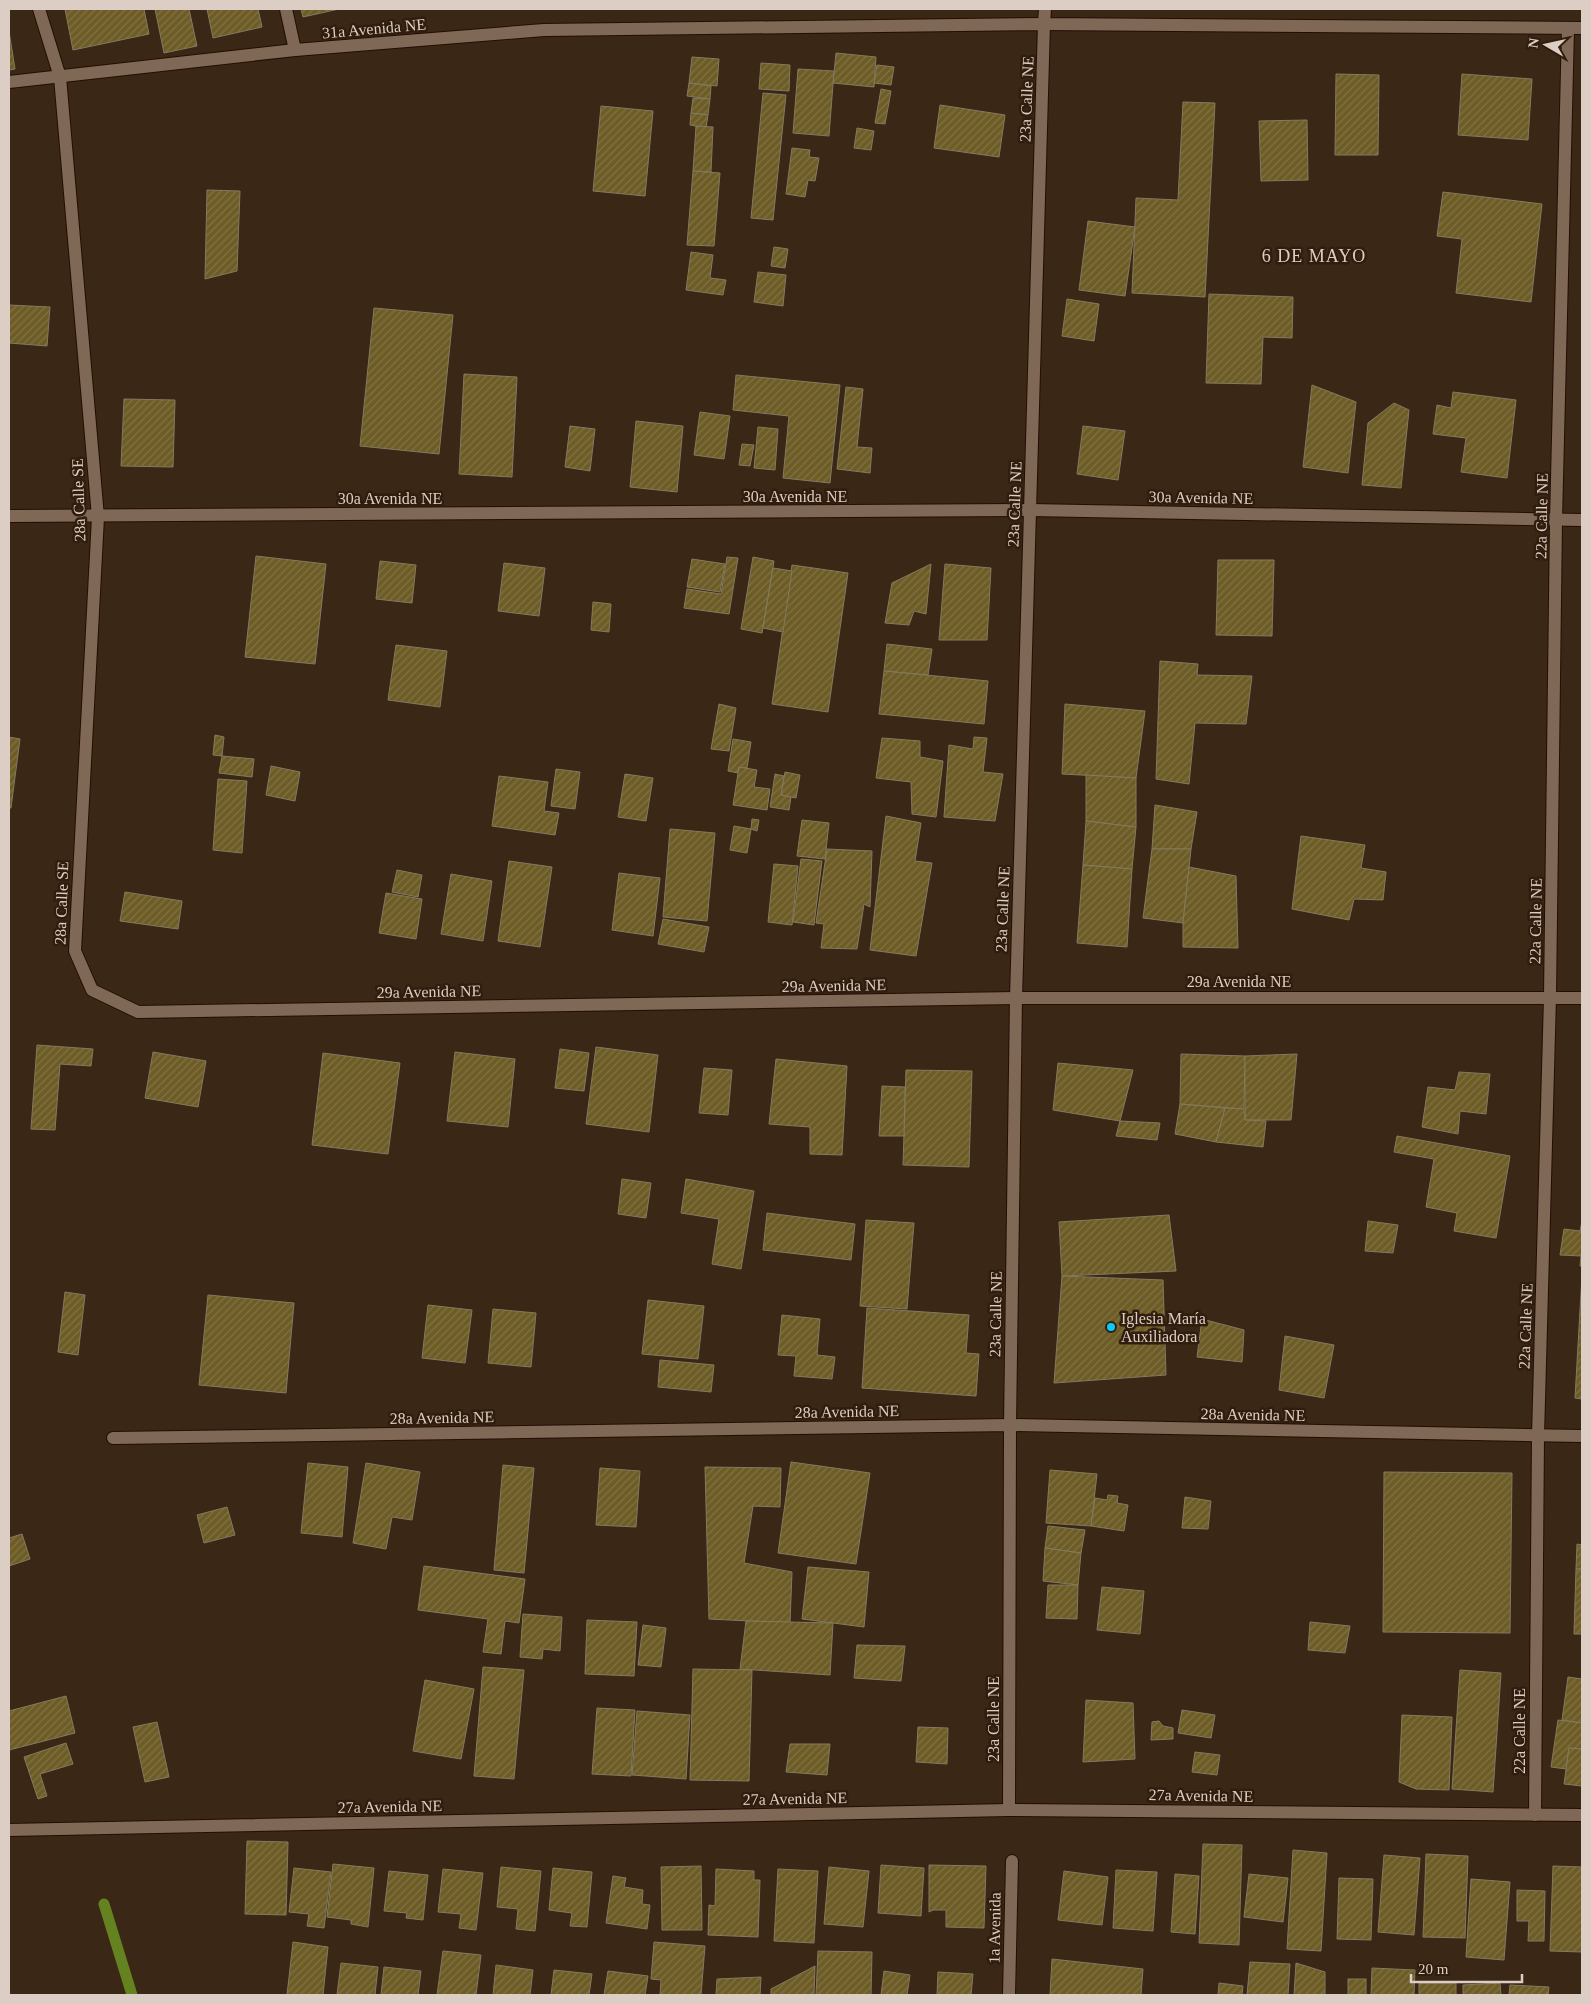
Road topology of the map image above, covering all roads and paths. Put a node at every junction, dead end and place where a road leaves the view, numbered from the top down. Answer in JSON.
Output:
{"nodes":[{"id":1,"x":39,"y":9,"type":"edge"},
{"id":2,"x":286,"y":9,"type":"edge"},
{"id":3,"x":1045,"y":9,"type":"edge"},
{"id":4,"x":1044,"y":24,"type":"junction"},
{"id":5,"x":1568,"y":28,"type":"junction"},
{"id":6,"x":1582,"y":28,"type":"edge"},
{"id":7,"x":295,"y":50,"type":"junction"},
{"id":8,"x":60,"y":77,"type":"junction"},
{"id":9,"x":9,"y":82,"type":"edge"},
{"id":10,"x":1030,"y":510,"type":"junction"},
{"id":11,"x":9,"y":516,"type":"edge"},
{"id":12,"x":98,"y":517,"type":"junction"},
{"id":13,"x":1556,"y":520,"type":"junction"},
{"id":14,"x":1582,"y":520,"type":"edge"},
{"id":15,"x":92,"y":990,"type":"joint"},
{"id":16,"x":1550,"y":997,"type":"junction"},
{"id":17,"x":1016,"y":998,"type":"junction"},
{"id":18,"x":1582,"y":998,"type":"edge"},
{"id":19,"x":1010,"y":1424,"type":"junction"},
{"id":20,"x":1538,"y":1436,"type":"junction"},
{"id":21,"x":1582,"y":1436,"type":"edge"},
{"id":22,"x":113,"y":1438,"type":"dead end"},
{"id":23,"x":1009,"y":1810,"type":"junction"},
{"id":24,"x":1535,"y":1815,"type":"junction"},
{"id":25,"x":1582,"y":1815,"type":"edge"},
{"id":26,"x":9,"y":1830,"type":"edge"},
{"id":27,"x":1012,"y":1861,"type":"dead end"},
{"id":28,"x":1009,"y":1995,"type":"edge"}],
"edges":[{"from":1,"to":8,"type":"street","name":"28a Calle SE"},
{"from":2,"to":7,"type":"street"},
{"from":3,"to":4,"type":"street","name":"23a Calle NE"},
{"from":4,"to":5,"type":"street","name":"31a Avenida NE"},
{"from":4,"to":7,"type":"street","name":"31a Avenida NE"},
{"from":4,"to":10,"type":"street","name":"23a Calle NE"},
{"from":5,"to":6,"type":"street","name":"31a Avenida NE"},
{"from":5,"to":13,"type":"street","name":"22a Calle NE"},
{"from":7,"to":8,"type":"street","name":"31a Avenida NE"},
{"from":8,"to":9,"type":"street","name":"31a Avenida NE"},
{"from":8,"to":12,"type":"street","name":"28a Calle SE"},
{"from":10,"to":12,"type":"street","name":"30a Avenida NE"},
{"from":10,"to":13,"type":"street","name":"30a Avenida NE"},
{"from":10,"to":17,"type":"street","name":"23a Calle NE"},
{"from":11,"to":12,"type":"street","name":"30a Avenida NE"},
{"from":12,"to":15,"type":"street","name":"28a Calle SE"},
{"from":13,"to":14,"type":"street","name":"30a Avenida NE"},
{"from":13,"to":16,"type":"street","name":"22a Calle NE"},
{"from":15,"to":17,"type":"street","name":"29a Avenida NE"},
{"from":16,"to":17,"type":"street","name":"29a Avenida NE"},
{"from":16,"to":18,"type":"street","name":"29a Avenida NE"},
{"from":16,"to":20,"type":"street","name":"22a Calle NE"},
{"from":17,"to":19,"type":"street","name":"23a Calle NE"},
{"from":19,"to":20,"type":"street","name":"28a Avenida NE"},
{"from":19,"to":22,"type":"street","name":"28a Avenida NE"},
{"from":19,"to":23,"type":"street","name":"23a Calle NE"},
{"from":20,"to":21,"type":"street","name":"28a Avenida NE"},
{"from":20,"to":24,"type":"street","name":"22a Calle NE"},
{"from":23,"to":24,"type":"street","name":"27a Avenida NE"},
{"from":23,"to":26,"type":"street","name":"27a Avenida NE"},
{"from":24,"to":25,"type":"street","name":"27a Avenida NE"},
{"from":27,"to":28,"type":"street","name":"1a Avenida"}]}
